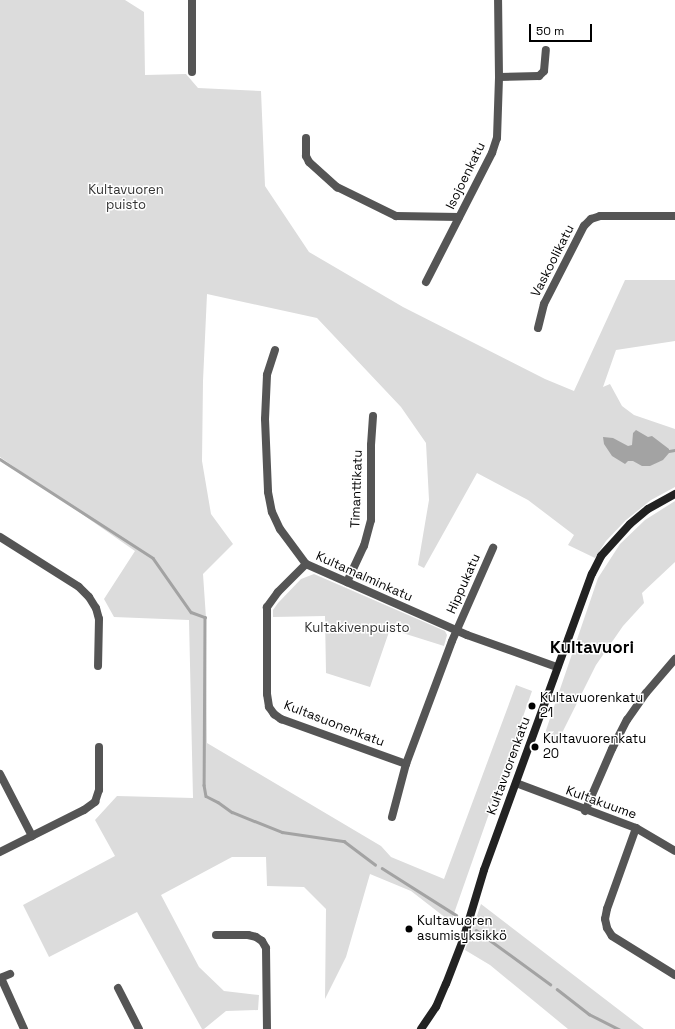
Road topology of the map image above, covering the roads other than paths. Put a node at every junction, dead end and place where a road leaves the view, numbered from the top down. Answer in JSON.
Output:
{"nodes":[{"id":1,"x":192,"y":0,"type":"edge"},
{"id":2,"x":498,"y":0,"type":"edge"},
{"id":3,"x":546,"y":50,"type":"dead end"},
{"id":4,"x":192,"y":72,"type":"dead end"},
{"id":5,"x":499,"y":77,"type":"junction"},
{"id":6,"x":306,"y":138,"type":"dead end"},
{"id":7,"x":675,"y":216,"type":"edge"},
{"id":8,"x":459,"y":217,"type":"junction"},
{"id":9,"x":426,"y":282,"type":"dead end"},
{"id":10,"x":538,"y":328,"type":"dead end"},
{"id":11,"x":275,"y":350,"type":"dead end"},
{"id":12,"x":373,"y":416,"type":"dead end"},
{"id":13,"x":675,"y":494,"type":"edge"},
{"id":14,"x":0,"y":537,"type":"edge"},
{"id":15,"x":493,"y":548,"type":"dead end"},
{"id":16,"x":306,"y":564,"type":"junction"},
{"id":17,"x":347,"y":582,"type":"junction"},
{"id":18,"x":456,"y":630,"type":"junction"},
{"id":19,"x":675,"y":660,"type":"edge"},
{"id":20,"x":98,"y":666,"type":"dead end"},
{"id":21,"x":557,"y":667,"type":"junction"},
{"id":22,"x":99,"y":747,"type":"dead end"},
{"id":23,"x":406,"y":764,"type":"junction"},
{"id":24,"x":0,"y":774,"type":"edge"},
{"id":25,"x":516,"y":783,"type":"junction"},
{"id":26,"x":585,"y":810,"type":"junction"},
{"id":27,"x":392,"y":817,"type":"dead end"},
{"id":28,"x":636,"y":828,"type":"junction"},
{"id":29,"x":32,"y":836,"type":"junction"},
{"id":30,"x":675,"y":851,"type":"edge"},
{"id":31,"x":0,"y":852,"type":"edge"},
{"id":32,"x":216,"y":935,"type":"dead end"},
{"id":33,"x":10,"y":974,"type":"dead end"},
{"id":34,"x":675,"y":975,"type":"edge"},
{"id":35,"x":0,"y":978,"type":"edge"},
{"id":36,"x":118,"y":988,"type":"dead end"},
{"id":37,"x":24,"y":1029,"type":"edge"},
{"id":38,"x":138,"y":1029,"type":"edge"},
{"id":39,"x":267,"y":1029,"type":"edge"},
{"id":40,"x":422,"y":1029,"type":"edge"}],
"edges":[{"from":1,"to":4,"type":"street"},
{"from":2,"to":5,"type":"street","name":"Isojoenkatu"},
{"from":3,"to":5,"type":"street"},
{"from":5,"to":8,"type":"street","name":"Isojoenkatu"},
{"from":6,"to":8,"type":"street"},
{"from":7,"to":10,"type":"street","name":"Vaskoolikatu"},
{"from":8,"to":9,"type":"street","name":"Isojoenkatu"},
{"from":11,"to":16,"type":"street","name":"Kultamalminkatu"},
{"from":12,"to":17,"type":"street","name":"Timanttikatu"},
{"from":13,"to":21,"type":"street","name":"Kultavuorenkatu"},
{"from":14,"to":20,"type":"street"},
{"from":15,"to":18,"type":"street","name":"Hippukatu"},
{"from":16,"to":17,"type":"street","name":"Kultamalminkatu"},
{"from":16,"to":23,"type":"street","name":"Kultasuonenkatu"},
{"from":17,"to":18,"type":"street","name":"Kultamalminkatu"},
{"from":18,"to":21,"type":"street","name":"Kultamalminkatu"},
{"from":18,"to":23,"type":"street"},
{"from":19,"to":26,"type":"street"},
{"from":21,"to":25,"type":"street","name":"Kultavuorenkatu"},
{"from":22,"to":29,"type":"street"},
{"from":23,"to":27,"type":"street"},
{"from":24,"to":29,"type":"street"},
{"from":25,"to":26,"type":"street","name":"Kultakuume"},
{"from":25,"to":40,"type":"street","name":"Kultavuorenkatu"},
{"from":26,"to":28,"type":"street","name":"Kultakuume"},
{"from":28,"to":30,"type":"street","name":"Kultakuume"},
{"from":28,"to":34,"type":"street"},
{"from":29,"to":31,"type":"street"},
{"from":32,"to":39,"type":"street"},
{"from":33,"to":35,"type":"street"},
{"from":35,"to":37,"type":"street"},
{"from":36,"to":38,"type":"street"}]}
